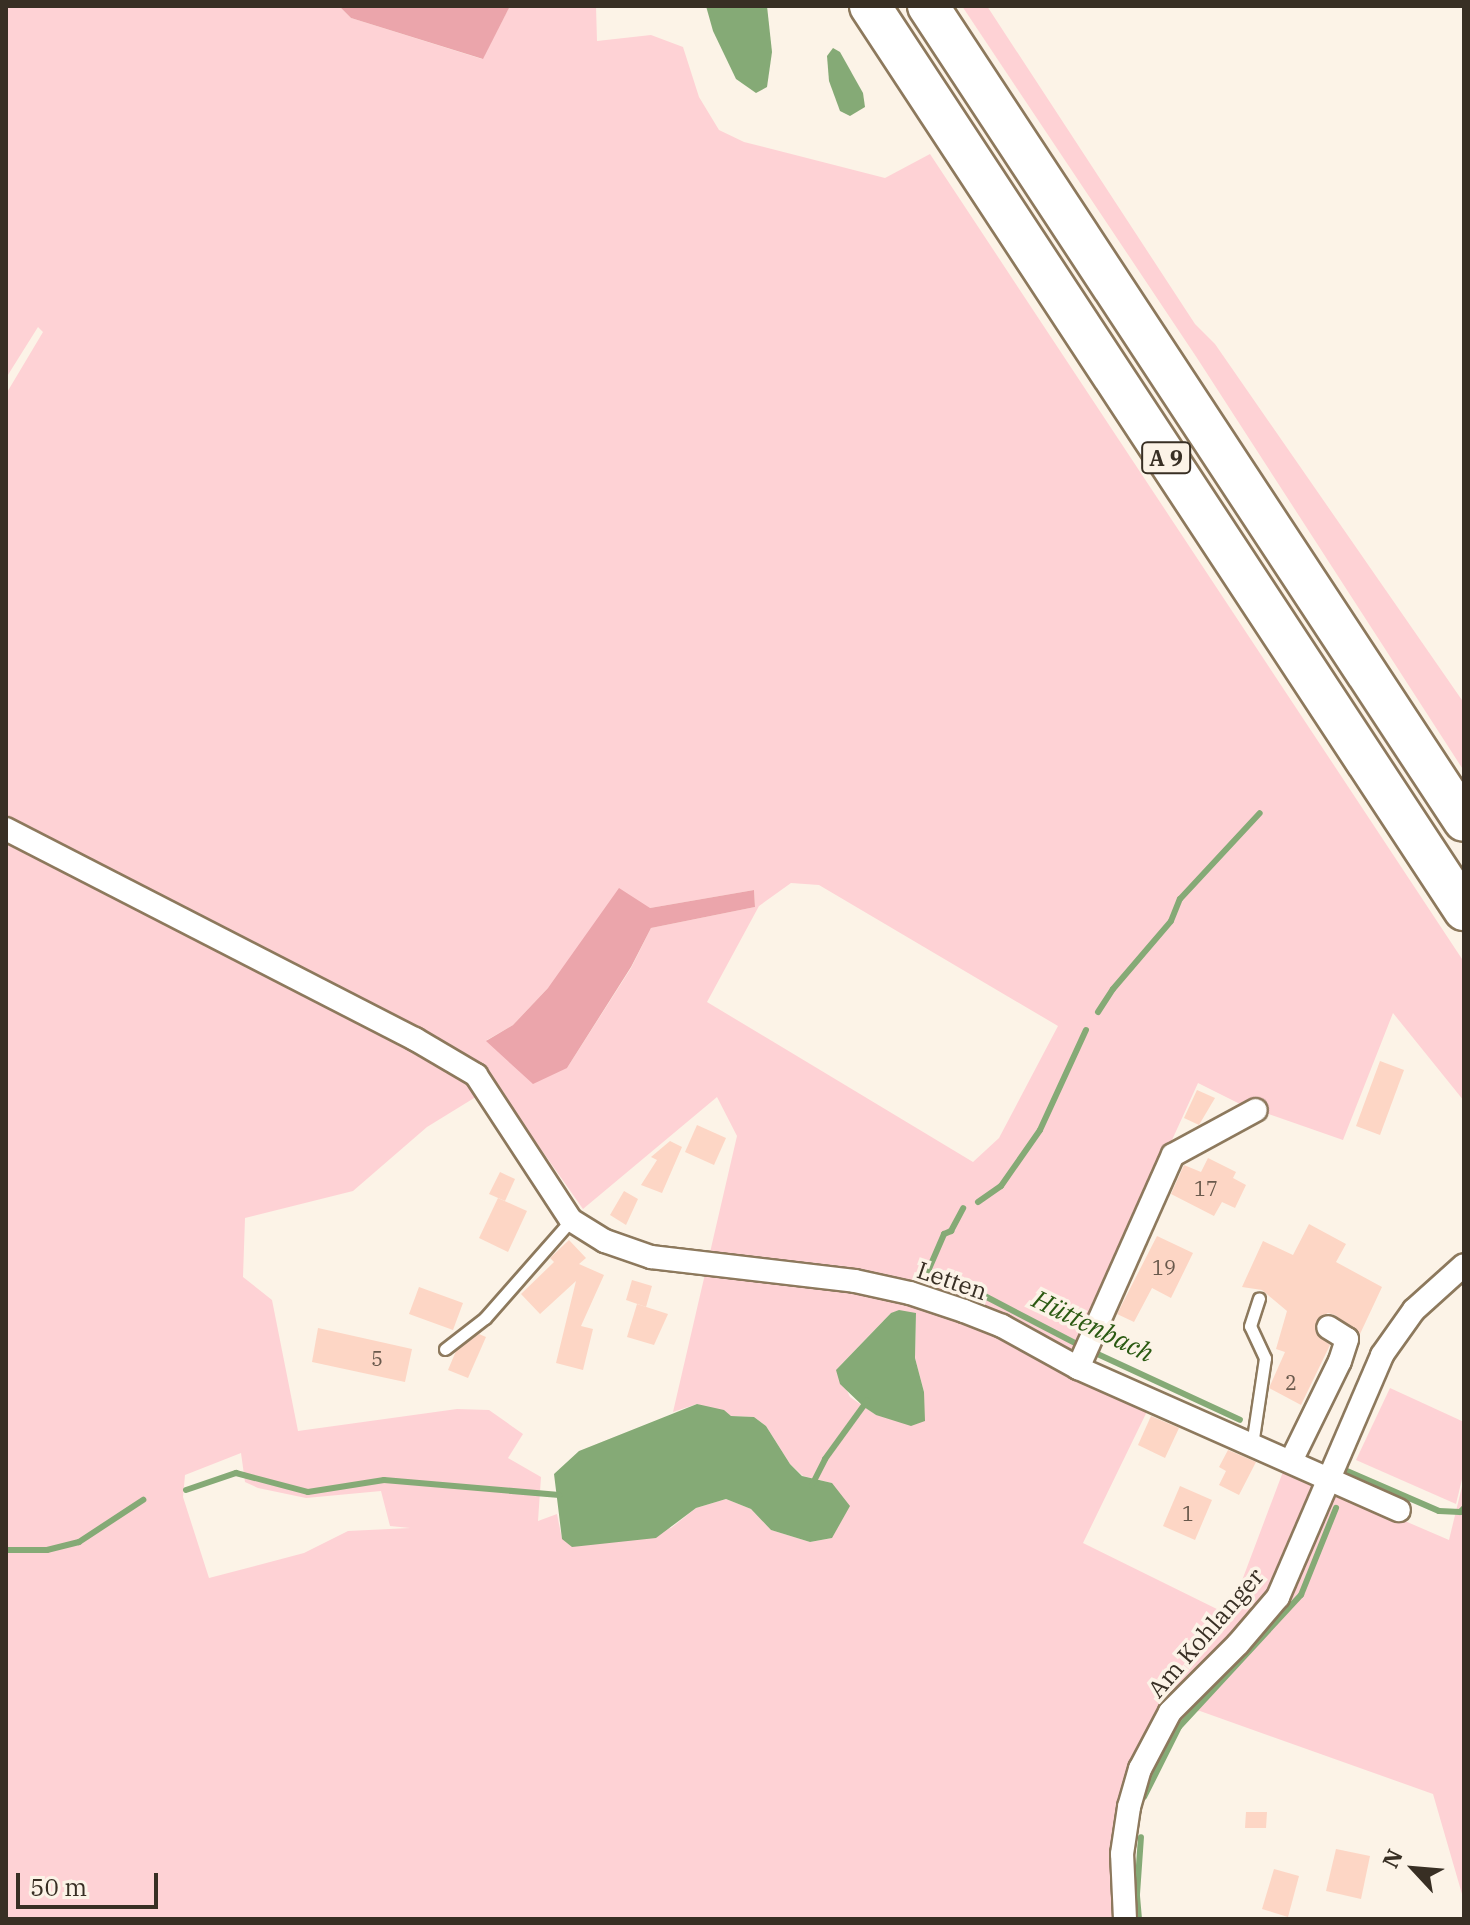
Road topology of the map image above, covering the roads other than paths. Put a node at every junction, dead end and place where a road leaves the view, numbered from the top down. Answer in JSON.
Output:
{"nodes":[{"id":1,"x":870,"y":6,"type":"edge"},
{"id":2,"x":928,"y":6,"type":"edge"},
{"id":3,"x":1464,"y":821,"type":"edge"},
{"id":4,"x":6,"y":829,"type":"edge"},
{"id":5,"x":1464,"y":910,"type":"edge"},
{"id":6,"x":1256,"y":1110,"type":"dead end"},
{"id":7,"x":571,"y":1220,"type":"junction"},
{"id":8,"x":1464,"y":1265,"type":"edge"},
{"id":9,"x":1259,"y":1298,"type":"dead end"},
{"id":10,"x":1328,"y":1327,"type":"dead end"},
{"id":11,"x":445,"y":1349,"type":"dead end"},
{"id":12,"x":1078,"y":1368,"type":"junction"},
{"id":13,"x":1252,"y":1445,"type":"junction"},
{"id":14,"x":1291,"y":1461,"type":"junction"},
{"id":15,"x":1329,"y":1478,"type":"junction"},
{"id":16,"x":1399,"y":1510,"type":"dead end"},
{"id":17,"x":1125,"y":1919,"type":"edge"}],
"edges":[{"from":1,"to":5,"type":"highway","number":"A 9"},
{"from":2,"to":3,"type":"highway","number":"A 9"},
{"from":4,"to":7,"type":"street","name":"Letten"},
{"from":6,"to":12,"type":"street"},
{"from":7,"to":11,"type":"lane"},
{"from":7,"to":12,"type":"street","name":"Letten"},
{"from":8,"to":15,"type":"street"},
{"from":9,"to":13,"type":"lane"},
{"from":10,"to":14,"type":"street"},
{"from":12,"to":13,"type":"street","name":"Letten"},
{"from":13,"to":14,"type":"street","name":"Letten"},
{"from":14,"to":15,"type":"street","name":"Letten"},
{"from":15,"to":16,"type":"street","name":"Letten"},
{"from":15,"to":17,"type":"street","name":"Am Kohlanger"}]}
